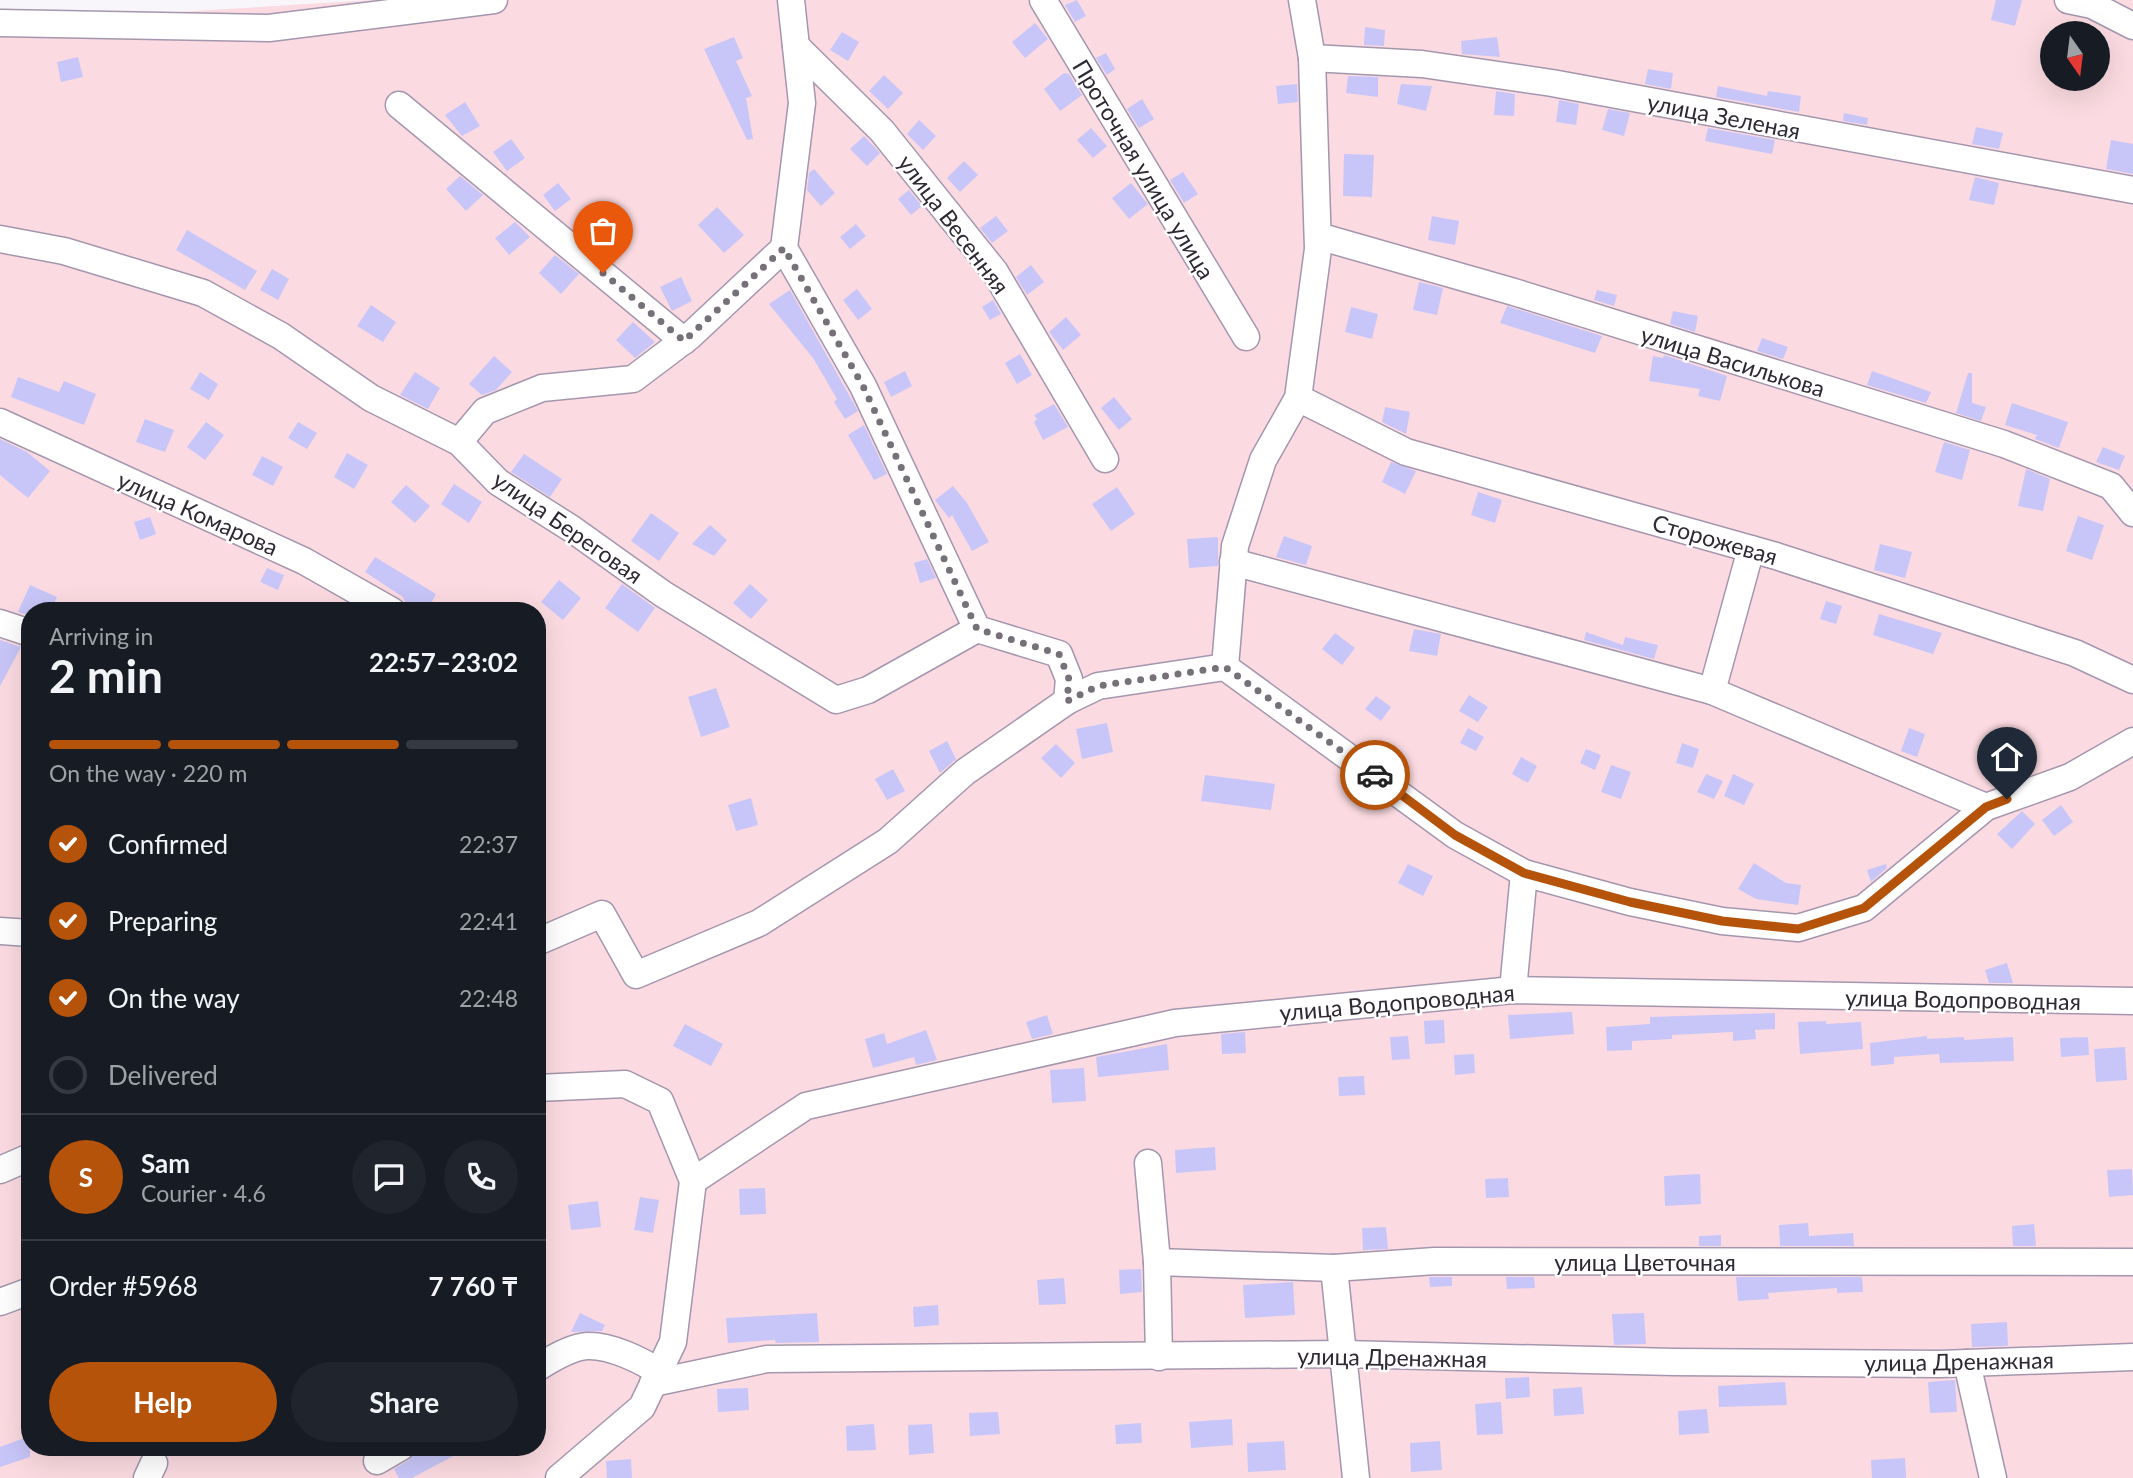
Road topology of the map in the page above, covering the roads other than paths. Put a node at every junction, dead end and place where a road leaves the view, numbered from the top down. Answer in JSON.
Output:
{"nodes":[{"id":1,"x":494,"y":0,"type":"edge"},
{"id":2,"x":1043,"y":0,"type":"edge"},
{"id":3,"x":1302,"y":0,"type":"edge"},
{"id":4,"x":2068,"y":0,"type":"edge"},
{"id":5,"x":794,"y":2,"type":"edge"},
{"id":6,"x":0,"y":23,"type":"edge"},
{"id":7,"x":2133,"y":26,"type":"edge"},
{"id":8,"x":796,"y":46,"type":"junction"},
{"id":9,"x":1312,"y":58,"type":"junction"},
{"id":10,"x":399,"y":105,"type":"dead end"},
{"id":11,"x":2133,"y":190,"type":"edge"},
{"id":12,"x":1318,"y":236,"type":"junction"},
{"id":13,"x":0,"y":239,"type":"edge"},
{"id":14,"x":784,"y":248,"type":"junction"},
{"id":15,"x":1246,"y":337,"type":"dead end"},
{"id":16,"x":684,"y":341,"type":"junction"},
{"id":17,"x":1298,"y":398,"type":"junction"},
{"id":18,"x":0,"y":422,"type":"edge"},
{"id":19,"x":458,"y":442,"type":"junction"},
{"id":20,"x":1105,"y":459,"type":"dead end"},
{"id":21,"x":2133,"y":513,"type":"edge"},
{"id":22,"x":1751,"y":549,"type":"junction"},
{"id":23,"x":1233,"y":562,"type":"junction"},
{"id":24,"x":376,"y":602,"type":"edge"},
{"id":25,"x":0,"y":623,"type":"edge"},
{"id":26,"x":977,"y":629,"type":"junction"},
{"id":27,"x":21,"y":630,"type":"edge"},
{"id":28,"x":1225,"y":667,"type":"junction"},
{"id":29,"x":2133,"y":680,"type":"edge"},
{"id":30,"x":1712,"y":691,"type":"junction"},
{"id":31,"x":1067,"y":701,"type":"junction"},
{"id":32,"x":2133,"y":741,"type":"edge"},
{"id":33,"x":1986,"y":807,"type":"junction"},
{"id":34,"x":1524,"y":873,"type":"junction"},
{"id":35,"x":0,"y":931,"type":"edge"},
{"id":36,"x":21,"y":932,"type":"edge"},
{"id":37,"x":546,"y":938,"type":"edge"},
{"id":38,"x":1513,"y":990,"type":"junction"},
{"id":39,"x":2133,"y":1001,"type":"edge"},
{"id":40,"x":546,"y":1088,"type":"edge"},
{"id":41,"x":21,"y":1161,"type":"edge"},
{"id":42,"x":1148,"y":1163,"type":"dead end"},
{"id":43,"x":0,"y":1170,"type":"edge"},
{"id":44,"x":693,"y":1181,"type":"junction"},
{"id":45,"x":1157,"y":1262,"type":"junction"},
{"id":46,"x":2133,"y":1262,"type":"edge"},
{"id":47,"x":1334,"y":1268,"type":"junction"},
{"id":48,"x":21,"y":1294,"type":"edge"},
{"id":49,"x":0,"y":1302,"type":"edge"},
{"id":50,"x":1343,"y":1354,"type":"junction"},
{"id":51,"x":1159,"y":1357,"type":"junction"},
{"id":52,"x":2133,"y":1357,"type":"edge"},
{"id":53,"x":546,"y":1362,"type":"edge"},
{"id":54,"x":1967,"y":1363,"type":"junction"},
{"id":55,"x":656,"y":1378,"type":"junction"},
{"id":56,"x":386,"y":1456,"type":"edge"},
{"id":57,"x":377,"y":1461,"type":"dead end"},
{"id":58,"x":559,"y":1478,"type":"edge"},
{"id":59,"x":1356,"y":1478,"type":"edge"},
{"id":60,"x":1993,"y":1478,"type":"edge"}],
"edges":[{"from":1,"to":6,"type":"street"},
{"from":2,"to":15,"type":"street","name":"Проточная улица улица"},
{"from":3,"to":9,"type":"street"},
{"from":4,"to":7,"type":"street"},
{"from":5,"to":8,"type":"street"},
{"from":8,"to":14,"type":"street"},
{"from":8,"to":20,"type":"street","name":"улица Весенняя"},
{"from":9,"to":11,"type":"street","name":"улица Зеленая"},
{"from":9,"to":12,"type":"street"},
{"from":10,"to":16,"type":"street"},
{"from":12,"to":17,"type":"street"},
{"from":12,"to":21,"type":"street","name":"улица Василькова"},
{"from":13,"to":19,"type":"street","name":"улица Береговая"},
{"from":14,"to":16,"type":"street"},
{"from":14,"to":26,"type":"street"},
{"from":16,"to":19,"type":"street"},
{"from":17,"to":22,"type":"street","name":"Сторожевая"},
{"from":17,"to":23,"type":"street"},
{"from":18,"to":24,"type":"street","name":"улица Комарова"},
{"from":19,"to":26,"type":"street","name":"улица Береговая"},
{"from":22,"to":29,"type":"street","name":"Сторожевая"},
{"from":22,"to":30,"type":"street"},
{"from":23,"to":28,"type":"street"},
{"from":23,"to":30,"type":"street"},
{"from":25,"to":27,"type":"street"},
{"from":26,"to":31,"type":"street"},
{"from":28,"to":31,"type":"street"},
{"from":28,"to":34,"type":"street"},
{"from":30,"to":33,"type":"street"},
{"from":31,"to":37,"type":"street"},
{"from":32,"to":33,"type":"street"},
{"from":33,"to":34,"type":"street"},
{"from":34,"to":38,"type":"street"},
{"from":35,"to":36,"type":"street"},
{"from":38,"to":39,"type":"street","name":"улица Водопроводная"},
{"from":38,"to":44,"type":"street","name":"улица Водопроводная"},
{"from":40,"to":44,"type":"street"},
{"from":41,"to":43,"type":"street"},
{"from":42,"to":45,"type":"street"},
{"from":44,"to":55,"type":"street"},
{"from":45,"to":47,"type":"street","name":"улица Цветочная"},
{"from":45,"to":51,"type":"street"},
{"from":46,"to":47,"type":"street","name":"улица Цветочная"},
{"from":47,"to":50,"type":"street"},
{"from":48,"to":49,"type":"street"},
{"from":50,"to":51,"type":"street","name":"улица Дренажная"},
{"from":50,"to":54,"type":"street","name":"улица Дренажная"},
{"from":50,"to":59,"type":"street"},
{"from":51,"to":55,"type":"street","name":"улица Дренажная"},
{"from":52,"to":54,"type":"street","name":"улица Дренажная"},
{"from":53,"to":55,"type":"street"},
{"from":54,"to":60,"type":"street"},
{"from":55,"to":58,"type":"street"},
{"from":56,"to":57,"type":"street"}]}
